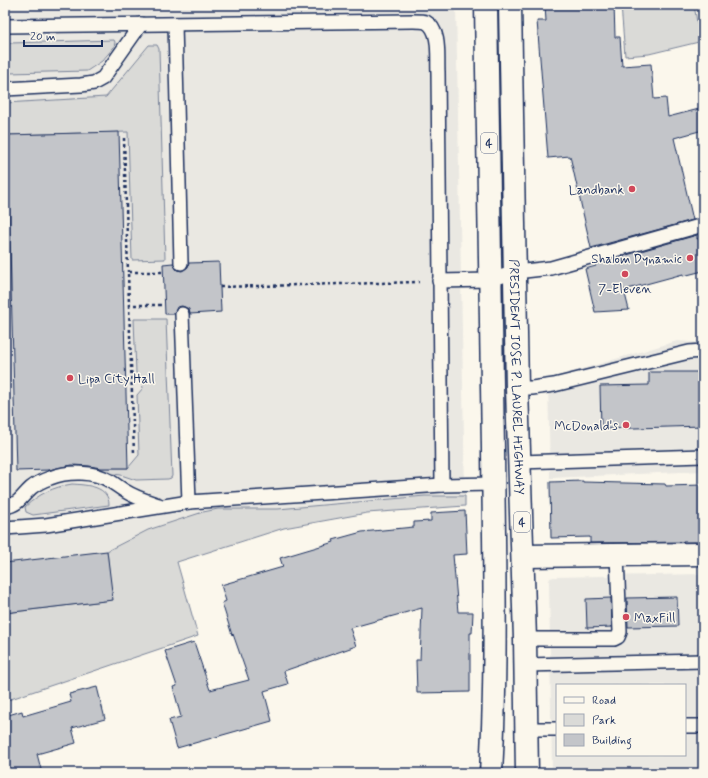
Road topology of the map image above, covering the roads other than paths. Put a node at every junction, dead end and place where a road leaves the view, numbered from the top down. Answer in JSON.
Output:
{"nodes":[{"id":1,"x":486,"y":5,"type":"edge"},
{"id":2,"x":510,"y":5,"type":"edge"},
{"id":3,"x":141,"y":24,"type":"junction"},
{"id":4,"x":176,"y":24,"type":"junction"},
{"id":5,"x":5,"y":26,"type":"edge"},
{"id":6,"x":5,"y":88,"type":"edge"},
{"id":7,"x":701,"y":222,"type":"edge"},
{"id":8,"x":180,"y":263,"type":"dead end"},
{"id":9,"x":516,"y":272,"type":"junction"},
{"id":10,"x":490,"y":280,"type":"junction"},
{"id":11,"x":440,"y":281,"type":"junction"},
{"id":12,"x":182,"y":314,"type":"dead end"},
{"id":13,"x":703,"y":351,"type":"edge"},
{"id":14,"x":518,"y":388,"type":"junction"},
{"id":15,"x":703,"y":456,"type":"edge"},
{"id":16,"x":520,"y":462,"type":"junction"},
{"id":17,"x":493,"y":484,"type":"junction"},
{"id":18,"x":442,"y":485,"type":"junction"},
{"id":19,"x":189,"y":502,"type":"junction"},
{"id":20,"x":164,"y":506,"type":"junction"},
{"id":21,"x":5,"y":507,"type":"edge"},
{"id":22,"x":5,"y":528,"type":"edge"},
{"id":23,"x":703,"y":554,"type":"edge"},
{"id":24,"x":617,"y":555,"type":"junction"},
{"id":25,"x":522,"y":556,"type":"junction"},
{"id":26,"x":525,"y":639,"type":"junction"},
{"id":27,"x":703,"y":661,"type":"edge"},
{"id":28,"x":526,"y":665,"type":"junction"},
{"id":29,"x":686,"y":726,"type":"edge"},
{"id":30,"x":703,"y":726,"type":"edge"},
{"id":31,"x":556,"y":728,"type":"edge"},
{"id":32,"x":526,"y":729,"type":"junction"},
{"id":33,"x":491,"y":773,"type":"edge"},
{"id":34,"x":527,"y":773,"type":"edge"}],
"edges":[{"from":1,"to":10,"type":"main road","name":"PRESIDENT JOSE P. LAUREL HIGHWAY","number":"4"},
{"from":2,"to":9,"type":"main road","name":"PRESIDENT JOSE P. LAUREL HIGHWAY","number":"4"},
{"from":3,"to":4,"type":"lane"},
{"from":3,"to":5,"type":"lane"},
{"from":3,"to":6,"type":"lane"},
{"from":4,"to":8,"type":"lane"},
{"from":4,"to":11,"type":"lane"},
{"from":7,"to":9,"type":"lane"},
{"from":9,"to":10,"type":"lane"},
{"from":9,"to":14,"type":"main road","name":"PRESIDENT JOSE P. LAUREL HIGHWAY","number":"4"},
{"from":10,"to":11,"type":"lane"},
{"from":10,"to":17,"type":"main road","name":"PRESIDENT JOSE P. LAUREL HIGHWAY","number":"4"},
{"from":11,"to":18,"type":"lane"},
{"from":12,"to":19,"type":"lane"},
{"from":13,"to":14,"type":"lane"},
{"from":14,"to":16,"type":"main road","name":"PRESIDENT JOSE P. LAUREL HIGHWAY","number":"4"},
{"from":15,"to":16,"type":"lane"},
{"from":16,"to":25,"type":"main road","name":"PRESIDENT JOSE P. LAUREL HIGHWAY","number":"4"},
{"from":17,"to":18,"type":"lane"},
{"from":17,"to":33,"type":"main road","name":"PRESIDENT JOSE P. LAUREL HIGHWAY","number":"4"},
{"from":18,"to":19,"type":"lane"},
{"from":19,"to":20,"type":"lane"},
{"from":20,"to":21,"type":"lane"},
{"from":20,"to":22,"type":"lane"},
{"from":23,"to":24,"type":"main road"},
{"from":24,"to":25,"type":"main road"},
{"from":24,"to":26,"type":"lane"},
{"from":25,"to":26,"type":"main road","name":"PRESIDENT JOSE P. LAUREL HIGHWAY","number":"4"},
{"from":26,"to":28,"type":"main road","name":"PRESIDENT JOSE P. LAUREL HIGHWAY","number":"4"},
{"from":27,"to":28,"type":"lane"},
{"from":28,"to":32,"type":"main road","name":"PRESIDENT JOSE P. LAUREL HIGHWAY","number":"4"},
{"from":29,"to":30,"type":"lane"},
{"from":31,"to":32,"type":"lane"},
{"from":32,"to":34,"type":"main road","name":"PRESIDENT JOSE P. LAUREL HIGHWAY","number":"4"}]}
